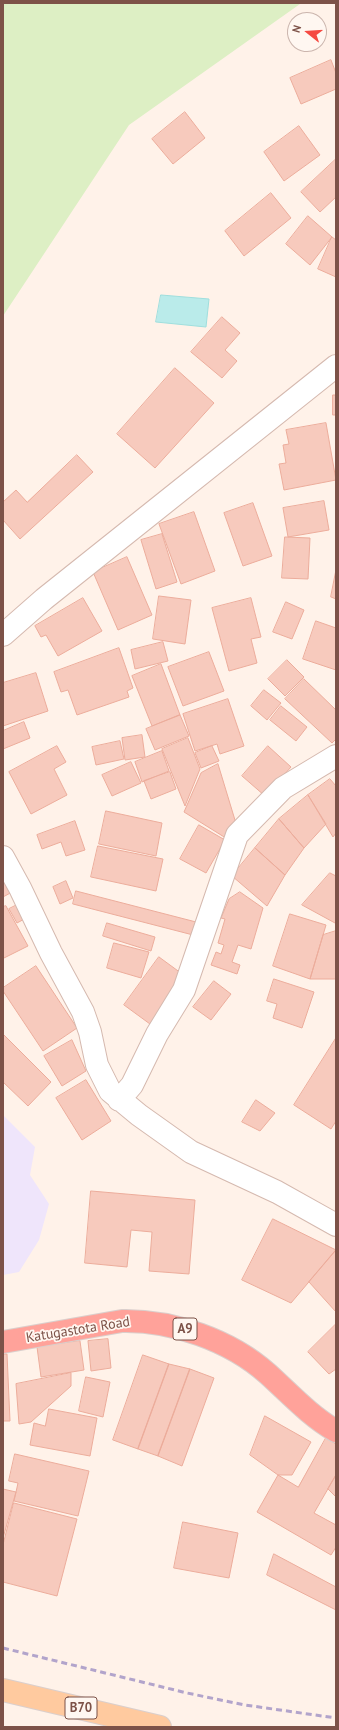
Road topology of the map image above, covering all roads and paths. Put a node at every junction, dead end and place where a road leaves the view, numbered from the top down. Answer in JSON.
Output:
{"nodes":[{"id":1,"x":336,"y":366,"type":"edge"},
{"id":2,"x":3,"y":635,"type":"edge"},
{"id":3,"x":336,"y":756,"type":"edge"},
{"id":4,"x":3,"y":857,"type":"edge"},
{"id":5,"x":119,"y":1100,"type":"junction"},
{"id":6,"x":336,"y":1225,"type":"edge"},
{"id":7,"x":3,"y":1342,"type":"edge"},
{"id":8,"x":336,"y":1431,"type":"edge"},
{"id":9,"x":3,"y":1690,"type":"edge"},
{"id":10,"x":132,"y":1724,"type":"edge"},
{"id":11,"x":160,"y":1727,"type":"edge"}],
"edges":[{"from":1,"to":2,"type":"street"},
{"from":3,"to":5,"type":"street"},
{"from":4,"to":5,"type":"street"},
{"from":5,"to":6,"type":"street"},
{"from":7,"to":8,"type":"highway","name":"Katugastota Road","number":"A9"},
{"from":9,"to":10,"type":"main road","number":"B70"},
{"from":10,"to":11,"type":"main road","number":"B70"}]}
